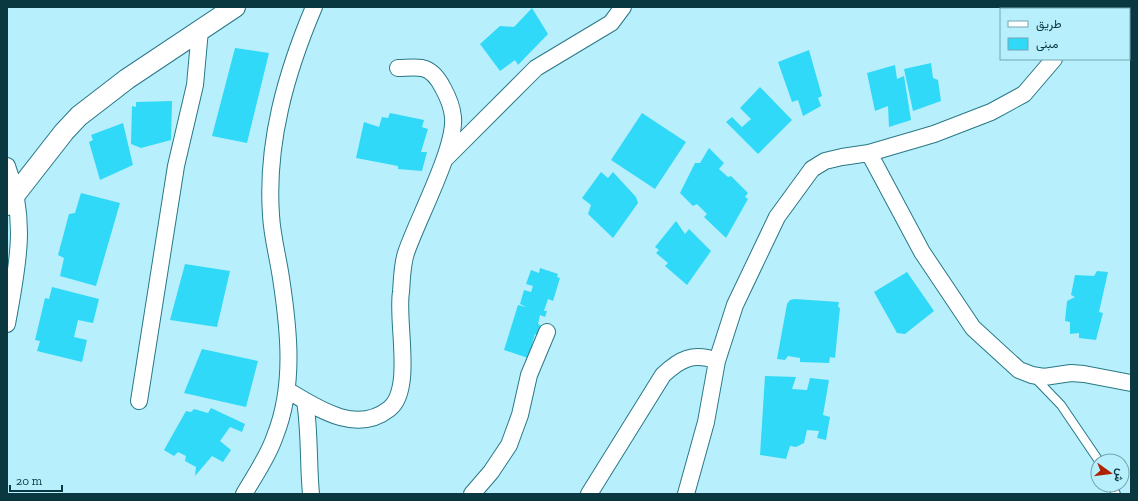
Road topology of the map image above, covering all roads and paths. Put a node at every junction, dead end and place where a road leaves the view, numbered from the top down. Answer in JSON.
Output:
{"nodes":[{"id":1,"x":235,"y":7,"type":"edge"},
{"id":2,"x":314,"y":7,"type":"edge"},
{"id":3,"x":623,"y":7,"type":"edge"},
{"id":4,"x":200,"y":30,"type":"junction"},
{"id":5,"x":1053,"y":60,"type":"edge"},
{"id":6,"x":398,"y":68,"type":"dead end"},
{"id":7,"x":870,"y":153,"type":"junction"},
{"id":8,"x":443,"y":161,"type":"junction"},
{"id":9,"x":7,"y":166,"type":"edge"},
{"id":10,"x":12,"y":199,"type":"edge"},
{"id":11,"x":7,"y":324,"type":"edge"},
{"id":12,"x":547,"y":332,"type":"dead end"},
{"id":13,"x":717,"y":361,"type":"junction"},
{"id":14,"x":1032,"y":375,"type":"junction"},
{"id":15,"x":1131,"y":383,"type":"edge"},
{"id":16,"x":287,"y":390,"type":"junction"},
{"id":17,"x":139,"y":401,"type":"dead end"},
{"id":18,"x":305,"y":401,"type":"junction"},
{"id":19,"x":1094,"y":453,"type":"edge"},
{"id":20,"x":244,"y":494,"type":"edge"},
{"id":21,"x":311,"y":494,"type":"edge"},
{"id":22,"x":472,"y":494,"type":"edge"},
{"id":23,"x":589,"y":494,"type":"edge"},
{"id":24,"x":686,"y":494,"type":"edge"}],
"edges":[{"from":1,"to":4,"type":"street"},
{"from":2,"to":16,"type":"street"},
{"from":3,"to":8,"type":"street"},
{"from":4,"to":10,"type":"street"},
{"from":4,"to":17,"type":"street"},
{"from":5,"to":7,"type":"street"},
{"from":6,"to":8,"type":"street"},
{"from":7,"to":13,"type":"street"},
{"from":7,"to":14,"type":"street"},
{"from":8,"to":18,"type":"street"},
{"from":9,"to":10,"type":"street"},
{"from":10,"to":11,"type":"street"},
{"from":12,"to":22,"type":"street"},
{"from":13,"to":23,"type":"street"},
{"from":13,"to":24,"type":"street"},
{"from":14,"to":15,"type":"street"},
{"from":14,"to":19,"type":"lane"},
{"from":16,"to":18,"type":"street"},
{"from":16,"to":20,"type":"street"},
{"from":18,"to":21,"type":"street"}]}
